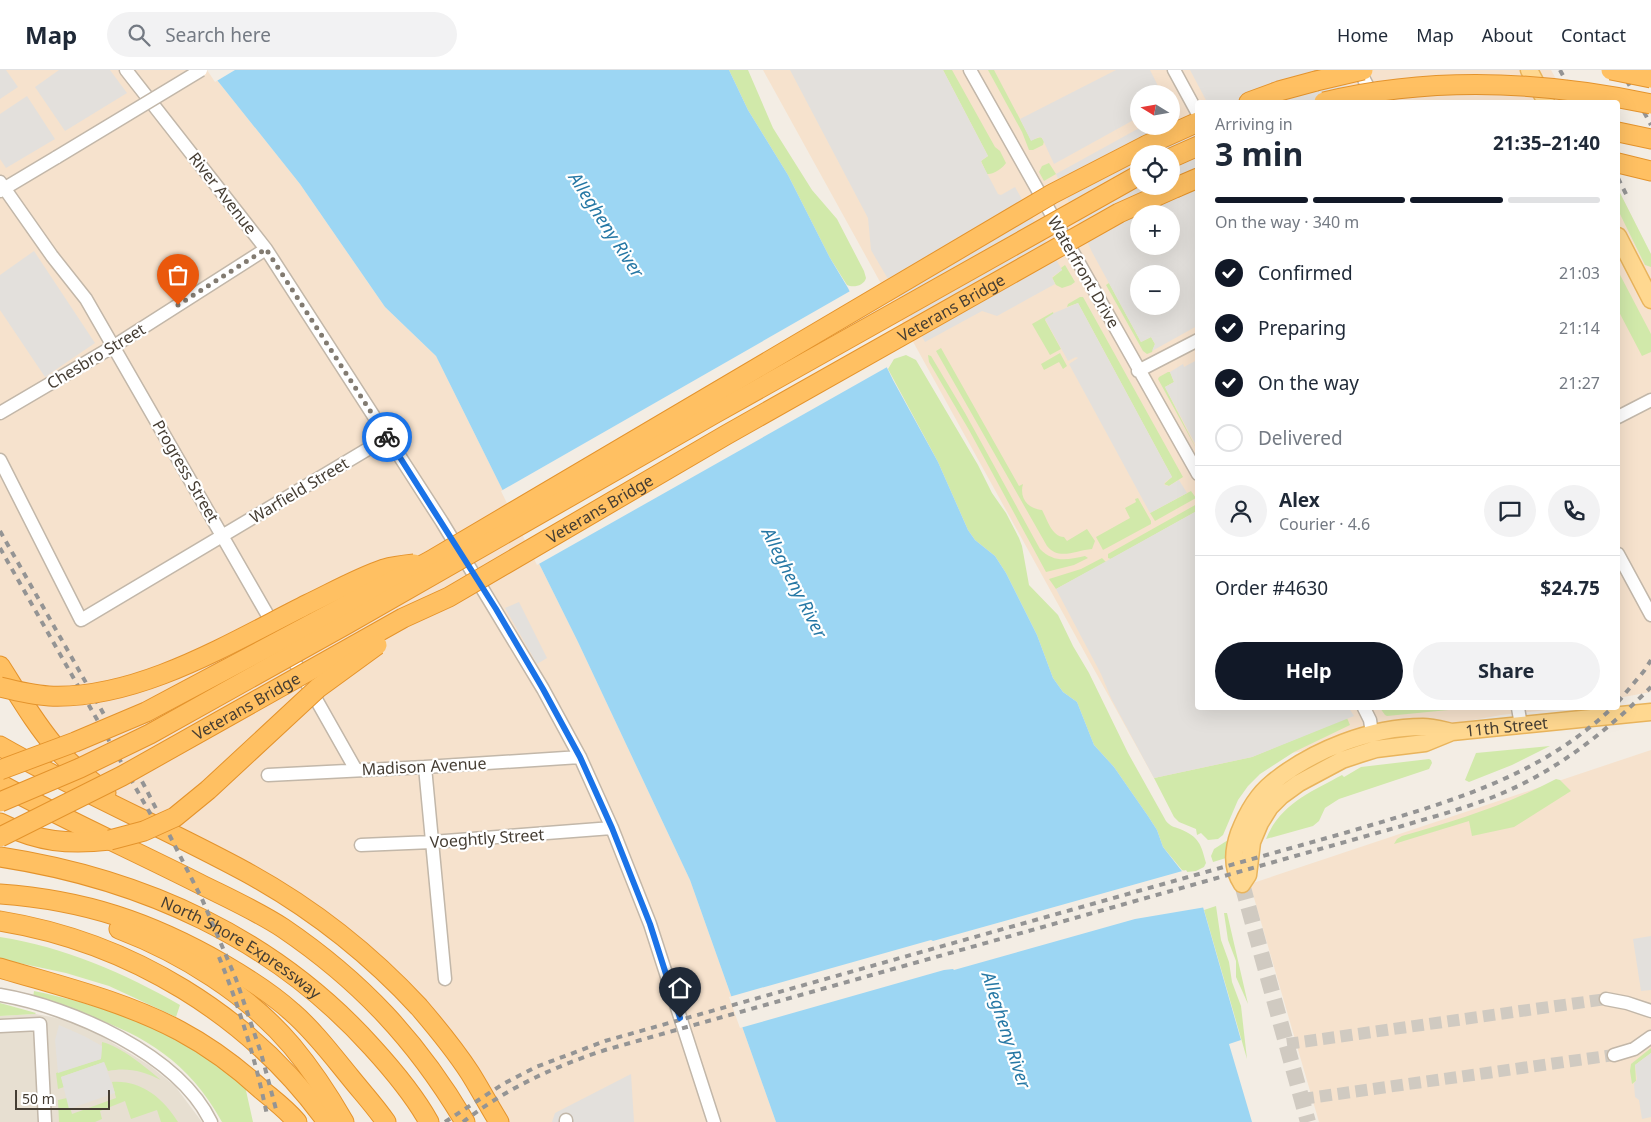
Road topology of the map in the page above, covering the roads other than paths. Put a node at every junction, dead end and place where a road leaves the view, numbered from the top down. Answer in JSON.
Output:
{"nodes":[{"id":1,"x":126,"y":70,"type":"edge"},
{"id":2,"x":201,"y":70,"type":"edge"},
{"id":3,"x":970,"y":70,"type":"edge"},
{"id":4,"x":1174,"y":70,"type":"edge"},
{"id":5,"x":1319,"y":70,"type":"edge"},
{"id":6,"x":1359,"y":70,"type":"edge"},
{"id":7,"x":1363,"y":70,"type":"edge"},
{"id":8,"x":1529,"y":70,"type":"edge"},
{"id":9,"x":1611,"y":70,"type":"edge"},
{"id":10,"x":1651,"y":78,"type":"edge"},
{"id":11,"x":1279,"y":91,"type":"junction"},
{"id":12,"x":1254,"y":100,"type":"edge"},
{"id":13,"x":1333,"y":100,"type":"edge"},
{"id":14,"x":1375,"y":100,"type":"edge"},
{"id":15,"x":1545,"y":100,"type":"edge"},
{"id":16,"x":1651,"y":104,"type":"edge"},
{"id":17,"x":1195,"y":108,"type":"edge"},
{"id":18,"x":1195,"y":123,"type":"edge"},
{"id":19,"x":1620,"y":132,"type":"edge"},
{"id":20,"x":1651,"y":139,"type":"edge"},
{"id":21,"x":1195,"y":147,"type":"edge"},
{"id":22,"x":1180,"y":154,"type":"edge"},
{"id":23,"x":1620,"y":164,"type":"edge"},
{"id":24,"x":1651,"y":172,"type":"edge"},
{"id":25,"x":1130,"y":180,"type":"edge"},
{"id":26,"x":1195,"y":181,"type":"edge"},
{"id":27,"x":2,"y":187,"type":"edge"},
{"id":28,"x":1620,"y":240,"type":"edge"},
{"id":29,"x":266,"y":249,"type":"junction"},
{"id":30,"x":1651,"y":300,"type":"edge"},
{"id":31,"x":1195,"y":342,"type":"edge"},
{"id":32,"x":114,"y":346,"type":"junction"},
{"id":33,"x":1138,"y":371,"type":"junction"},
{"id":34,"x":1651,"y":400,"type":"edge"},
{"id":35,"x":0,"y":413,"type":"edge"},
{"id":36,"x":1620,"y":416,"type":"edge"},
{"id":37,"x":388,"y":437,"type":"junction"},
{"id":38,"x":0,"y":460,"type":"edge"},
{"id":39,"x":1195,"y":469,"type":"edge"},
{"id":40,"x":223,"y":536,"type":"junction"},
{"id":41,"x":1620,"y":558,"type":"edge"},
{"id":42,"x":430,"y":561,"type":"junction"},
{"id":43,"x":449,"y":597,"type":"junction"},
{"id":44,"x":1651,"y":615,"type":"edge"},
{"id":45,"x":0,"y":666,"type":"edge"},
{"id":46,"x":0,"y":687,"type":"edge"},
{"id":47,"x":1365,"y":710,"type":"edge"},
{"id":48,"x":1518,"y":710,"type":"edge"},
{"id":49,"x":1651,"y":712,"type":"edge"},
{"id":50,"x":1521,"y":725,"type":"junction"},
{"id":51,"x":1372,"y":732,"type":"junction"},
{"id":52,"x":1452,"y":732,"type":"junction"},
{"id":53,"x":0,"y":746,"type":"edge"},
{"id":54,"x":580,"y":757,"type":"junction"},
{"id":55,"x":426,"y":767,"type":"junction"},
{"id":56,"x":0,"y":770,"type":"edge"},
{"id":57,"x":356,"y":770,"type":"junction"},
{"id":58,"x":268,"y":775,"type":"dead end"},
{"id":59,"x":1294,"y":777,"type":"junction"},
{"id":60,"x":0,"y":784,"type":"edge"},
{"id":61,"x":0,"y":802,"type":"edge"},
{"id":62,"x":133,"y":814,"type":"junction"},
{"id":63,"x":0,"y":823,"type":"edge"},
{"id":64,"x":612,"y":828,"type":"junction"},
{"id":65,"x":0,"y":837,"type":"edge"},
{"id":66,"x":432,"y":842,"type":"junction"},
{"id":67,"x":361,"y":845,"type":"dead end"},
{"id":68,"x":0,"y":857,"type":"edge"},
{"id":69,"x":0,"y":895,"type":"edge"},
{"id":70,"x":0,"y":920,"type":"edge"},
{"id":71,"x":0,"y":968,"type":"edge"},
{"id":72,"x":0,"y":977,"type":"edge"},
{"id":73,"x":445,"y":979,"type":"dead end"},
{"id":74,"x":0,"y":995,"type":"edge"},
{"id":75,"x":102,"y":999,"type":"junction"},
{"id":76,"x":1606,"y":1000,"type":"tunnel mouth"},
{"id":77,"x":1651,"y":1011,"type":"edge"},
{"id":78,"x":0,"y":1026,"type":"edge"},
{"id":79,"x":1651,"y":1037,"type":"edge"},
{"id":80,"x":1614,"y":1055,"type":"tunnel mouth"},
{"id":81,"x":342,"y":1067,"type":"junction"},
{"id":82,"x":497,"y":1120,"type":"edge"},
{"id":83,"x":45,"y":1122,"type":"edge"},
{"id":84,"x":211,"y":1122,"type":"edge"},
{"id":85,"x":297,"y":1122,"type":"edge"},
{"id":86,"x":327,"y":1122,"type":"edge"},
{"id":87,"x":344,"y":1122,"type":"edge"},
{"id":88,"x":377,"y":1122,"type":"edge"},
{"id":89,"x":386,"y":1122,"type":"edge"},
{"id":90,"x":429,"y":1122,"type":"edge"},
{"id":91,"x":465,"y":1122,"type":"edge"},
{"id":92,"x":714,"y":1122,"type":"edge"}],
"edges":[{"from":1,"to":29,"type":"street","name":"River Avenue"},
{"from":2,"to":27,"type":"street","bridge":true},
{"from":3,"to":33,"type":"street","name":"Waterfront Drive"},
{"from":4,"to":17,"type":"street"},
{"from":5,"to":11,"type":"highway"},
{"from":6,"to":14,"type":"street"},
{"from":7,"to":11,"type":"highway","bridge":true},
{"from":8,"to":15,"type":"main road"},
{"from":9,"to":10,"type":"highway","bridge":true},
{"from":11,"to":12,"type":"highway"},
{"from":13,"to":16,"type":"highway","bridge":true},
{"from":18,"to":42,"type":"highway","bridge":true},
{"from":19,"to":20,"type":"highway"},
{"from":21,"to":22,"type":"highway"},
{"from":23,"to":24,"type":"highway"},
{"from":25,"to":61,"type":"highway","bridge":true},
{"from":26,"to":43,"type":"highway","name":"Veterans Bridge","bridge":true},
{"from":27,"to":32,"type":"street","name":"Progress Street"},
{"from":28,"to":30,"type":"main road"},
{"from":29,"to":32,"type":"street","name":"Chesbro Street"},
{"from":29,"to":37,"type":"street","name":"River Avenue"},
{"from":31,"to":33,"type":"street"},
{"from":32,"to":35,"type":"street","name":"Chesbro Street"},
{"from":32,"to":40,"type":"street","name":"Progress Street"},
{"from":33,"to":39,"type":"street","name":"Waterfront Drive"},
{"from":34,"to":36,"type":"street"},
{"from":37,"to":40,"type":"street","name":"Warfield Street"},
{"from":37,"to":54,"type":"street","name":"River Avenue"},
{"from":38,"to":40,"type":"street","name":"Warfield Street"},
{"from":40,"to":57,"type":"street","name":"Progress Street"},
{"from":41,"to":44,"type":"street"},
{"from":42,"to":46,"type":"highway","bridge":true},
{"from":42,"to":56,"type":"highway","bridge":true},
{"from":43,"to":63,"type":"highway","bridge":true},
{"from":43,"to":65,"type":"highway","name":"Veterans Bridge","bridge":true},
{"from":45,"to":62,"type":"highway"},
{"from":47,"to":51,"type":"street"},
{"from":48,"to":50,"type":"street"},
{"from":49,"to":50,"type":"main road","name":"11th Street"},
{"from":50,"to":52,"type":"main road","name":"11th Street"},
{"from":51,"to":52,"type":"main road","name":"11th Street"},
{"from":51,"to":59,"type":"main road","name":"11th Street"},
{"from":52,"to":59,"type":"main road","name":"11th Street"},
{"from":53,"to":62,"type":"highway"},
{"from":54,"to":55,"type":"street","name":"Madison Avenue"},
{"from":54,"to":64,"type":"street","name":"River Avenue"},
{"from":55,"to":57,"type":"street","name":"Madison Avenue"},
{"from":55,"to":66,"type":"street"},
{"from":57,"to":58,"type":"street","name":"Madison Avenue"},
{"from":59,"to":59,"type":"main road"},
{"from":60,"to":91,"type":"highway"},
{"from":62,"to":82,"type":"highway"},
{"from":64,"to":66,"type":"street","name":"Voeghtly Street"},
{"from":64,"to":92,"type":"street","name":"River Avenue"},
{"from":66,"to":67,"type":"street","name":"Voeghtly Street"},
{"from":66,"to":73,"type":"street"},
{"from":68,"to":90,"type":"highway","name":"North Shore Expressway"},
{"from":69,"to":81,"type":"highway"},
{"from":69,"to":87,"type":"highway"},
{"from":70,"to":86,"type":"highway"},
{"from":71,"to":75,"type":"highway"},
{"from":72,"to":75,"type":"highway"},
{"from":74,"to":84,"type":"street"},
{"from":75,"to":85,"type":"highway"},
{"from":76,"to":77,"type":"street"},
{"from":78,"to":83,"type":"street"},
{"from":79,"to":80,"type":"street"},
{"from":81,"to":88,"type":"highway"},
{"from":81,"to":89,"type":"highway"}]}
